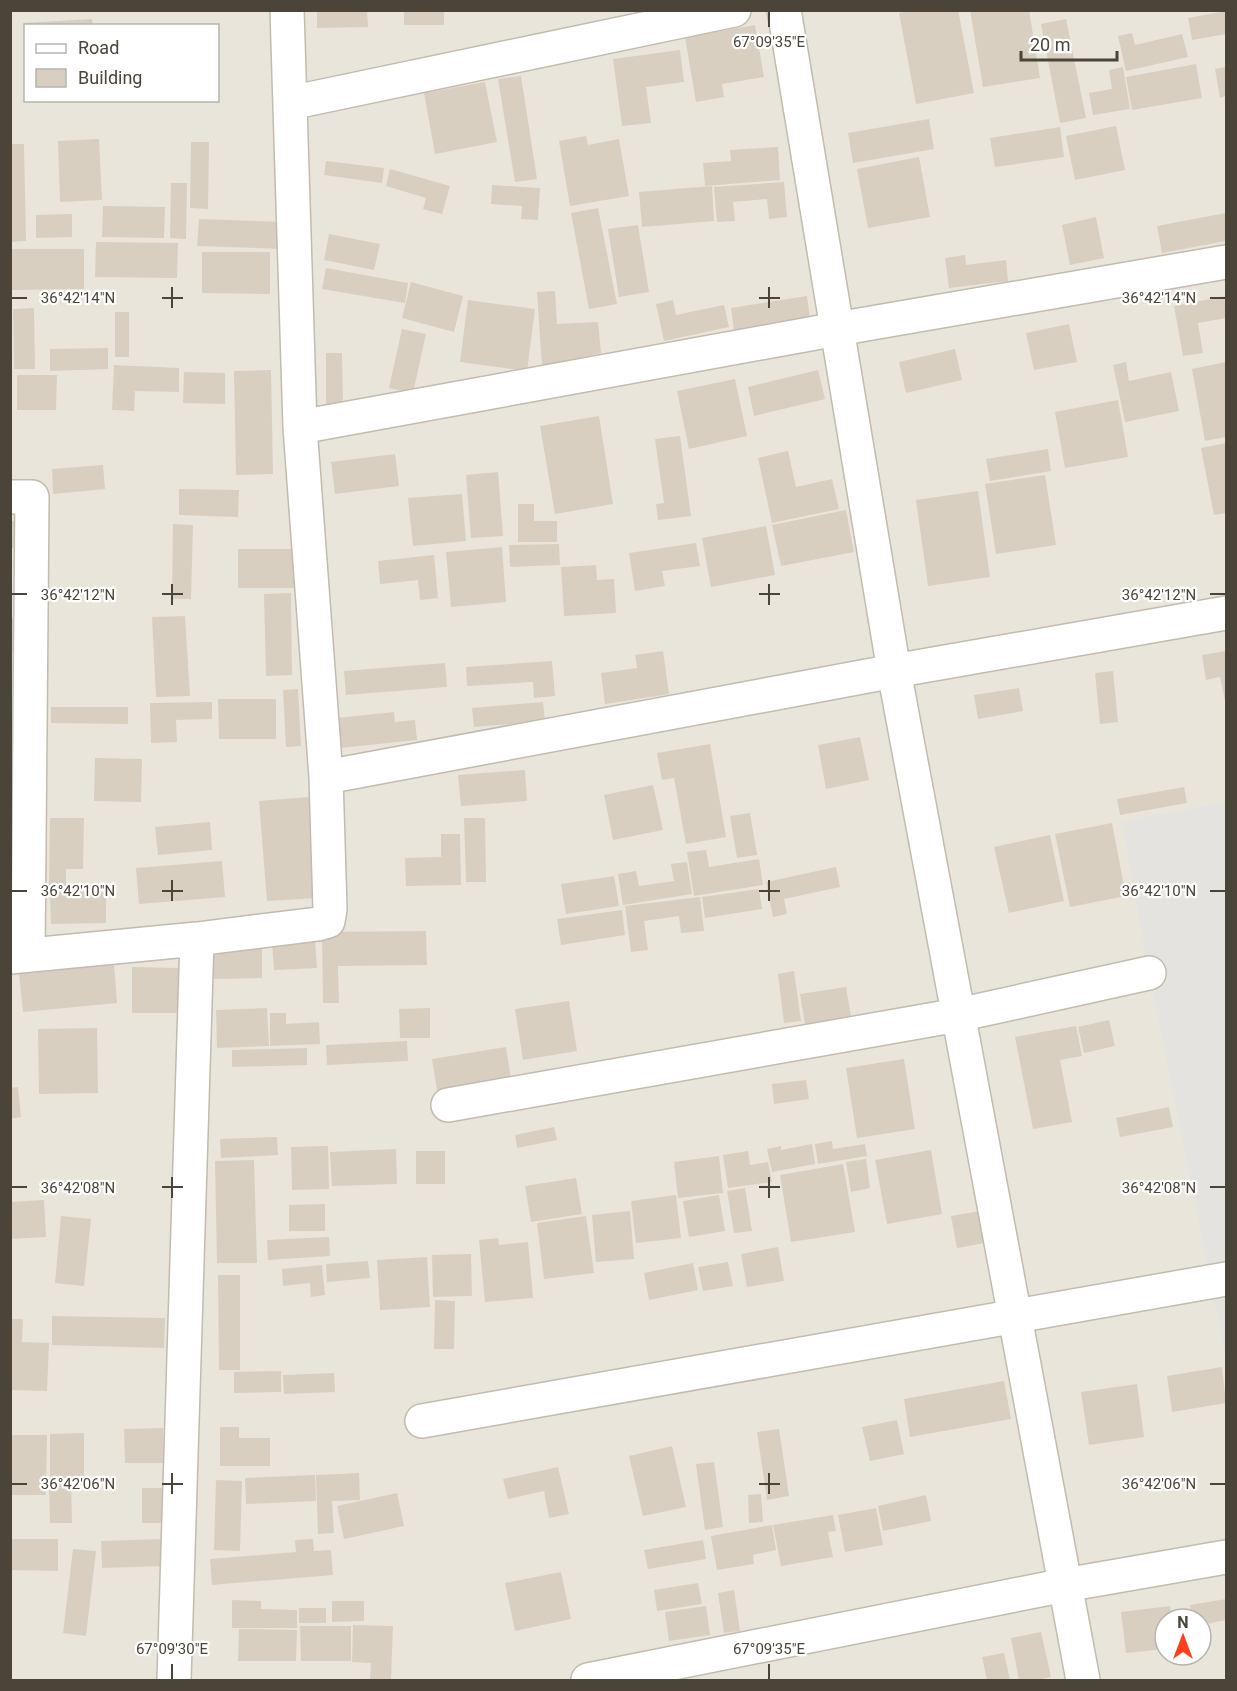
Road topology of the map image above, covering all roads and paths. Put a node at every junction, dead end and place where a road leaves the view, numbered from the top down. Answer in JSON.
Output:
{"nodes":[{"id":1,"x":286,"y":10,"type":"edge"},
{"id":2,"x":734,"y":10,"type":"edge"},
{"id":3,"x":784,"y":10,"type":"edge"},
{"id":4,"x":290,"y":103,"type":"junction"},
{"id":5,"x":1227,"y":262,"type":"edge"},
{"id":6,"x":837,"y":329,"type":"junction"},
{"id":7,"x":300,"y":427,"type":"junction"},
{"id":8,"x":10,"y":497,"type":"edge"},
{"id":9,"x":1227,"y":613,"type":"edge"},
{"id":10,"x":894,"y":671,"type":"junction"},
{"id":11,"x":326,"y":777,"type":"junction"},
{"id":12,"x":197,"y":939,"type":"junction"},
{"id":13,"x":19,"y":956,"type":"edge"},
{"id":14,"x":1149,"y":973,"type":"dead end"},
{"id":15,"x":958,"y":1015,"type":"junction"},
{"id":16,"x":448,"y":1105,"type":"dead end"},
{"id":17,"x":1227,"y":1279,"type":"edge"},
{"id":18,"x":1014,"y":1316,"type":"junction"},
{"id":19,"x":422,"y":1421,"type":"dead end"},
{"id":20,"x":1227,"y":1557,"type":"edge"},
{"id":21,"x":1065,"y":1585,"type":"junction"},
{"id":22,"x":174,"y":1680,"type":"edge"},
{"id":23,"x":588,"y":1680,"type":"edge"},
{"id":24,"x":1083,"y":1680,"type":"edge"}],
"edges":[{"from":1,"to":4,"type":"street"},
{"from":2,"to":4,"type":"street"},
{"from":3,"to":6,"type":"street"},
{"from":4,"to":7,"type":"street"},
{"from":5,"to":6,"type":"street"},
{"from":6,"to":7,"type":"street"},
{"from":6,"to":10,"type":"street"},
{"from":7,"to":11,"type":"street"},
{"from":8,"to":13,"type":"street"},
{"from":9,"to":10,"type":"street"},
{"from":10,"to":11,"type":"street"},
{"from":10,"to":15,"type":"street"},
{"from":11,"to":12,"type":"street"},
{"from":12,"to":13,"type":"street"},
{"from":12,"to":22,"type":"street"},
{"from":14,"to":15,"type":"street"},
{"from":15,"to":16,"type":"street"},
{"from":15,"to":18,"type":"street"},
{"from":17,"to":18,"type":"street"},
{"from":18,"to":19,"type":"street"},
{"from":18,"to":21,"type":"street"},
{"from":20,"to":21,"type":"street"},
{"from":21,"to":23,"type":"street"},
{"from":21,"to":24,"type":"street"}]}
